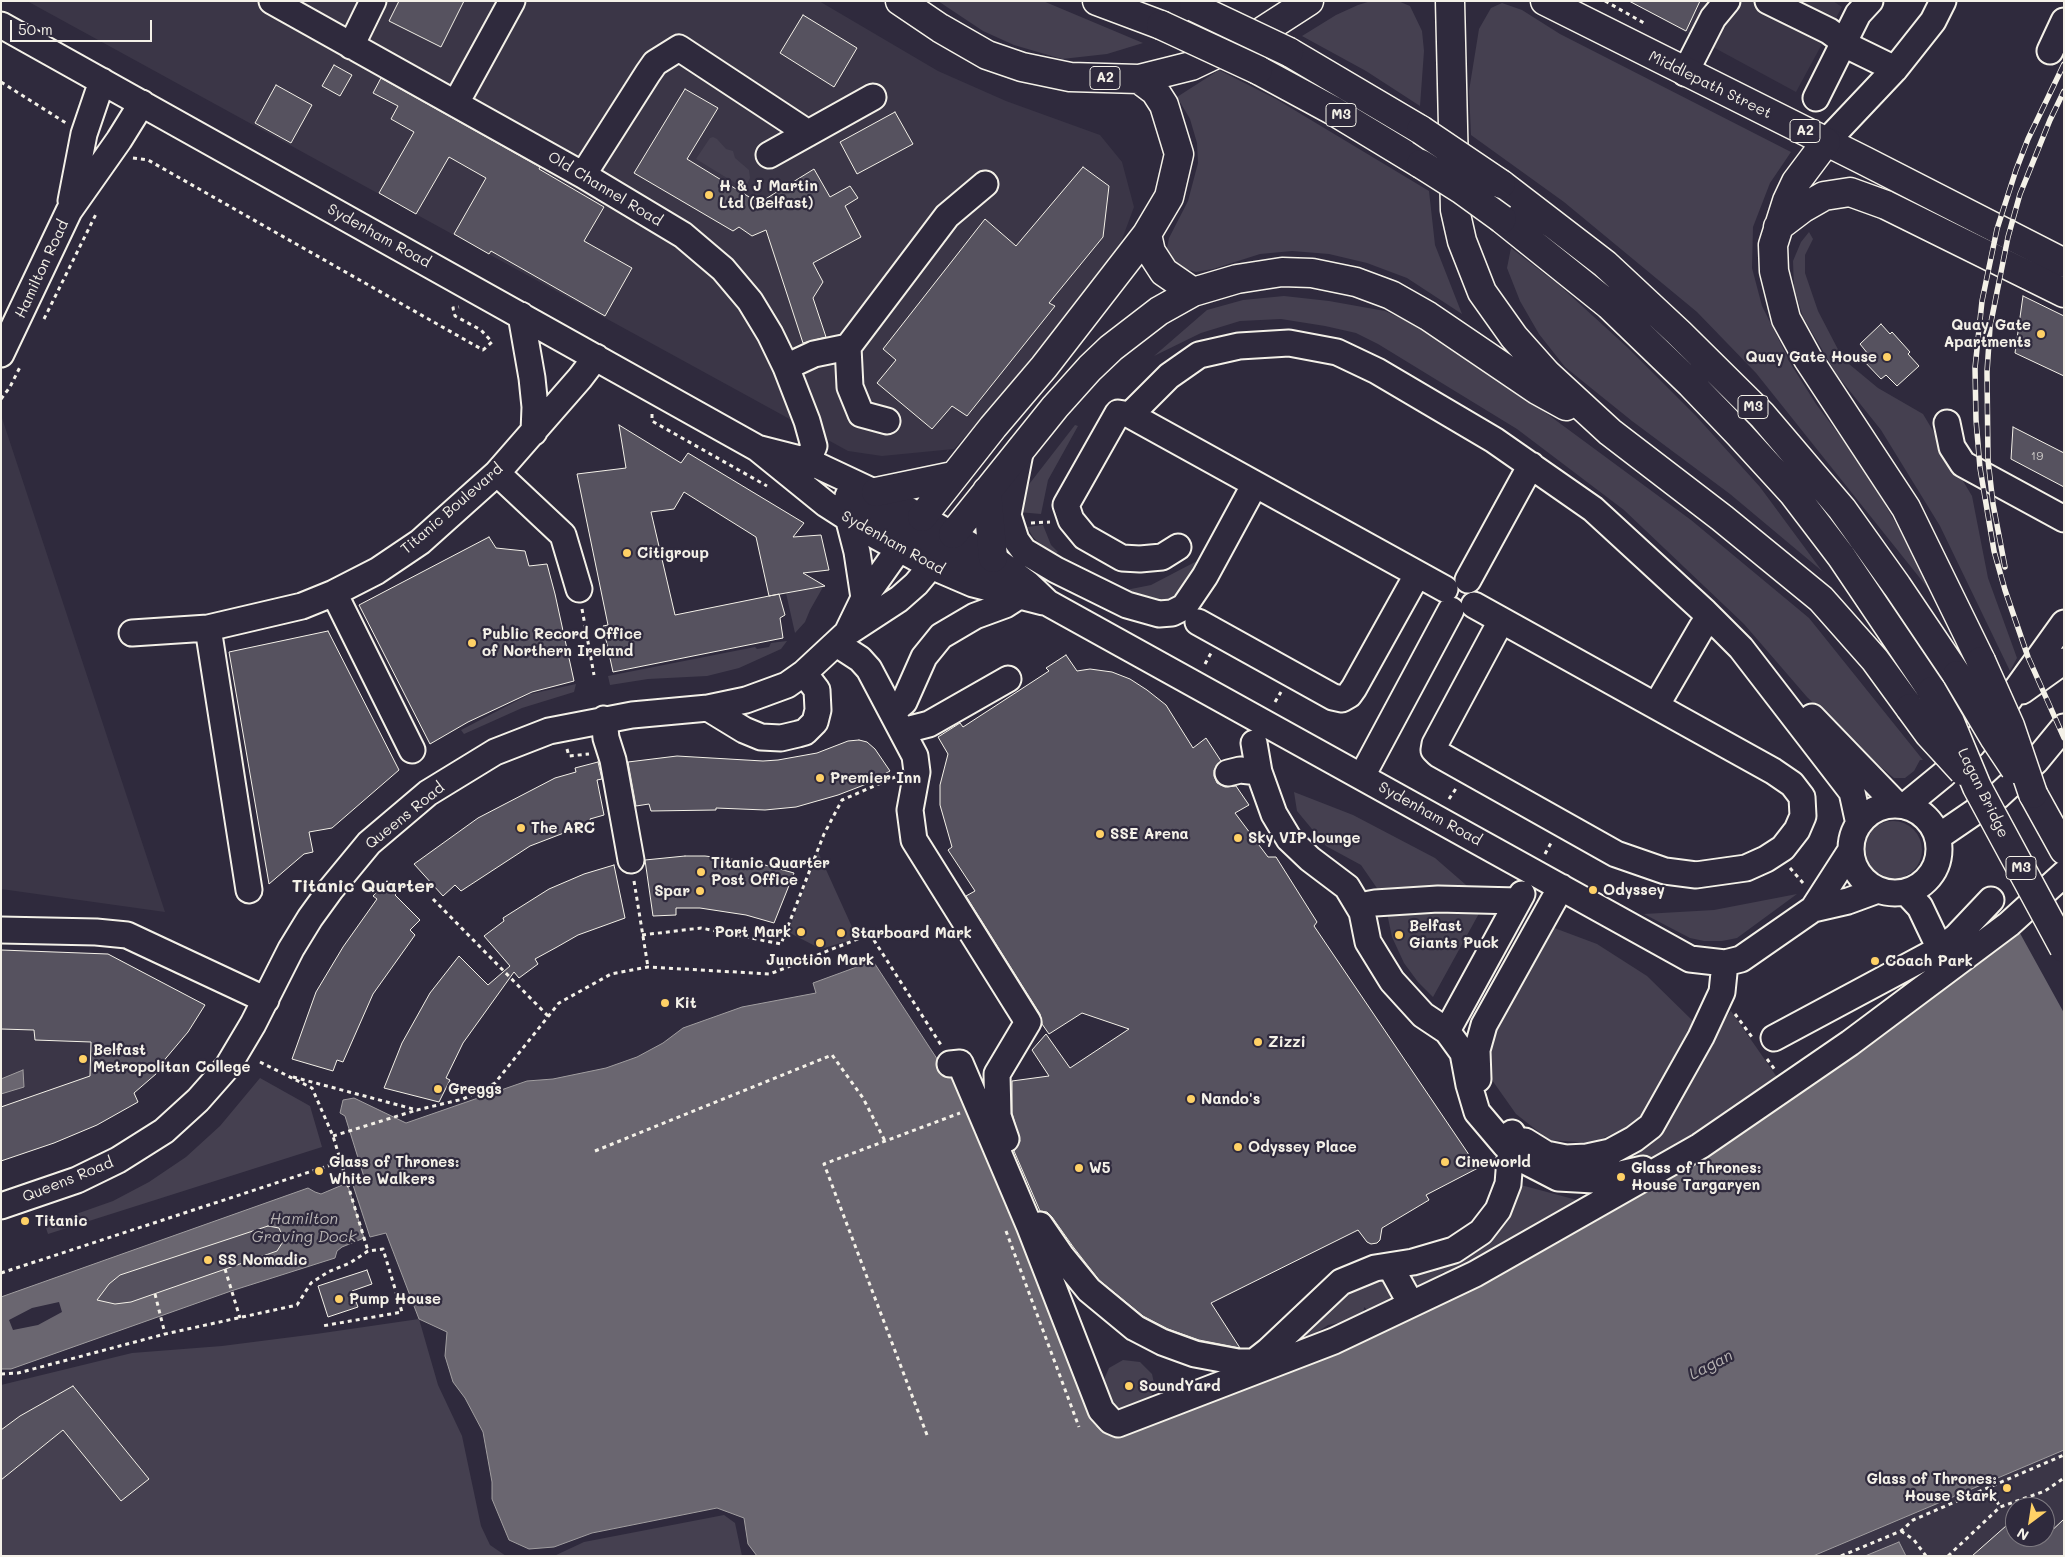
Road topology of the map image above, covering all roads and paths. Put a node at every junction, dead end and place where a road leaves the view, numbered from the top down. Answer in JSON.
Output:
{"nodes":[{"id":1,"x":272,"y":1,"type":"edge"},
{"id":2,"x":373,"y":1,"type":"edge"},
{"id":3,"x":512,"y":1,"type":"edge"},
{"id":4,"x":900,"y":1,"type":"edge"},
{"id":5,"x":1097,"y":1,"type":"edge"},
{"id":6,"x":1309,"y":1,"type":"edge"},
{"id":7,"x":1450,"y":1,"type":"edge"},
{"id":8,"x":1544,"y":1,"type":"edge"},
{"id":9,"x":1727,"y":1,"type":"edge"},
{"id":10,"x":1768,"y":1,"type":"edge"},
{"id":11,"x":1870,"y":1,"type":"edge"},
{"id":12,"x":1943,"y":1,"type":"edge"},
{"id":13,"x":1188,"y":4,"type":"edge"},
{"id":14,"x":308,"y":10,"type":"edge"},
{"id":15,"x":2064,"y":21,"type":"edge"},
{"id":16,"x":1,"y":25,"type":"edge"},
{"id":17,"x":1843,"y":42,"type":"junction"},
{"id":18,"x":352,"y":46,"type":"junction"},
{"id":19,"x":2050,"y":51,"type":"dead end"},
{"id":20,"x":1894,"y":69,"type":"junction"},
{"id":21,"x":1686,"y":73,"type":"junction"},
{"id":22,"x":1139,"y":79,"type":"junction"},
{"id":23,"x":102,"y":81,"type":"junction"},
{"id":24,"x":1,"y":82,"type":"edge"},
{"id":25,"x":873,"y":97,"type":"dead end"},
{"id":26,"x":1816,"y":98,"type":"dead end"},
{"id":27,"x":142,"y":103,"type":"junction"},
{"id":28,"x":456,"y":103,"type":"junction"},
{"id":29,"x":74,"y":128,"type":"dead end"},
{"id":30,"x":808,"y":133,"type":"junction"},
{"id":31,"x":1826,"y":142,"type":"junction"},
{"id":32,"x":769,"y":155,"type":"dead end"},
{"id":33,"x":124,"y":156,"type":"dead end"},
{"id":34,"x":583,"y":175,"type":"junction"},
{"id":35,"x":985,"y":184,"type":"dead end"},
{"id":36,"x":99,"y":208,"type":"dead end"},
{"id":37,"x":69,"y":211,"type":"junction"},
{"id":38,"x":1778,"y":227,"type":"junction"},
{"id":39,"x":1147,"y":234,"type":"junction"},
{"id":40,"x":2064,"y":263,"type":"edge"},
{"id":41,"x":1193,"y":292,"type":"junction"},
{"id":42,"x":2064,"y":293,"type":"edge"},
{"id":43,"x":466,"y":307,"type":"dead end"},
{"id":44,"x":521,"y":315,"type":"junction"},
{"id":45,"x":40,"y":327,"type":"dead end"},
{"id":46,"x":848,"y":347,"type":"junction"},
{"id":47,"x":12,"y":358,"type":"edge"},
{"id":48,"x":596,"y":358,"type":"junction"},
{"id":49,"x":786,"y":367,"type":"junction"},
{"id":50,"x":1,"y":398,"type":"edge"},
{"id":51,"x":1130,"y":415,"type":"junction"},
{"id":52,"x":652,"y":421,"type":"dead end"},
{"id":53,"x":887,"y":421,"type":"dead end"},
{"id":54,"x":1947,"y":423,"type":"dead end"},
{"id":55,"x":534,"y":432,"type":"junction"},
{"id":56,"x":1610,"y":432,"type":"junction"},
{"id":57,"x":1021,"y":448,"type":"junction"},
{"id":58,"x":1530,"y":465,"type":"junction"},
{"id":59,"x":800,"y":467,"type":"junction"},
{"id":60,"x":497,"y":473,"type":"junction"},
{"id":61,"x":953,"y":476,"type":"junction"},
{"id":62,"x":1255,"y":484,"type":"junction"},
{"id":63,"x":768,"y":487,"type":"dead end"},
{"id":64,"x":987,"y":491,"type":"junction"},
{"id":65,"x":876,"y":492,"type":"junction"},
{"id":66,"x":2064,"y":519,"type":"edge"},
{"id":67,"x":1071,"y":520,"type":"junction"},
{"id":68,"x":849,"y":521,"type":"junction"},
{"id":69,"x":1029,"y":523,"type":"dead end"},
{"id":70,"x":910,"y":532,"type":"junction"},
{"id":71,"x":1178,"y":547,"type":"dead end"},
{"id":72,"x":942,"y":550,"type":"junction"},
{"id":73,"x":993,"y":558,"type":"junction"},
{"id":74,"x":1417,"y":575,"type":"junction"},
{"id":75,"x":579,"y":588,"type":"joint"},
{"id":76,"x":1018,"y":591,"type":"junction"},
{"id":77,"x":334,"y":593,"type":"junction"},
{"id":78,"x":1460,"y":596,"type":"junction"},
{"id":79,"x":864,"y":598,"type":"junction"},
{"id":80,"x":1501,"y":621,"type":"junction"},
{"id":81,"x":1714,"y":621,"type":"junction"},
{"id":82,"x":1198,"y":622,"type":"dead end"},
{"id":83,"x":2064,"y":623,"type":"edge"},
{"id":84,"x":208,"y":628,"type":"junction"},
{"id":85,"x":132,"y":633,"type":"dead end"},
{"id":86,"x":842,"y":638,"type":"junction"},
{"id":87,"x":2064,"y":661,"type":"edge"},
{"id":88,"x":804,"y":673,"type":"junction"},
{"id":89,"x":594,"y":675,"type":"dead end"},
{"id":90,"x":1008,"y":679,"type":"dead end"},
{"id":91,"x":1767,"y":682,"type":"junction"},
{"id":92,"x":2008,"y":701,"type":"junction"},
{"id":93,"x":1656,"y":706,"type":"junction"},
{"id":94,"x":708,"y":708,"type":"junction"},
{"id":95,"x":604,"y":720,"type":"junction"},
{"id":96,"x":897,"y":721,"type":"junction"},
{"id":97,"x":2064,"y":727,"type":"edge"},
{"id":98,"x":1254,"y":743,"type":"dead end"},
{"id":99,"x":412,"y":750,"type":"dead end"},
{"id":100,"x":916,"y":767,"type":"junction"},
{"id":101,"x":1259,"y":772,"type":"junction"},
{"id":102,"x":1228,"y":773,"type":"dead end"},
{"id":103,"x":1362,"y":776,"type":"junction"},
{"id":104,"x":1977,"y":787,"type":"junction"},
{"id":105,"x":2033,"y":794,"type":"junction"},
{"id":106,"x":1901,"y":805,"type":"junction"},
{"id":107,"x":1859,"y":824,"type":"junction"},
{"id":108,"x":1938,"y":837,"type":"junction"},
{"id":109,"x":1851,"y":850,"type":"junction"},
{"id":110,"x":2064,"y":850,"type":"edge"},
{"id":111,"x":631,"y":860,"type":"joint"},
{"id":112,"x":2064,"y":874,"type":"edge"},
{"id":113,"x":1929,"y":877,"type":"junction"},
{"id":114,"x":1561,"y":887,"type":"junction"},
{"id":115,"x":249,"y":890,"type":"dead end"},
{"id":116,"x":1878,"y":890,"type":"junction"},
{"id":117,"x":1906,"y":892,"type":"junction"},
{"id":118,"x":433,"y":899,"type":"dead end"},
{"id":119,"x":1991,"y":900,"type":"dead end"},
{"id":120,"x":1359,"y":906,"type":"junction"},
{"id":121,"x":1813,"y":909,"type":"junction"},
{"id":122,"x":1,"y":930,"type":"edge"},
{"id":123,"x":642,"y":935,"type":"junction"},
{"id":124,"x":1948,"y":943,"type":"junction"},
{"id":125,"x":2064,"y":948,"type":"edge"},
{"id":126,"x":1725,"y":963,"type":"junction"},
{"id":127,"x":648,"y":967,"type":"junction"},
{"id":128,"x":266,"y":1000,"type":"junction"},
{"id":129,"x":548,"y":1016,"type":"junction"},
{"id":130,"x":1447,"y":1031,"type":"junction"},
{"id":131,"x":1774,"y":1038,"type":"dead end"},
{"id":132,"x":260,"y":1062,"type":"dead end"},
{"id":133,"x":950,"y":1064,"type":"joint"},
{"id":134,"x":293,"y":1077,"type":"junction"},
{"id":135,"x":417,"y":1110,"type":"junction"},
{"id":136,"x":962,"y":1113,"type":"dead end"},
{"id":137,"x":333,"y":1136,"type":"junction"},
{"id":138,"x":886,"y":1141,"type":"junction"},
{"id":139,"x":1512,"y":1142,"type":"junction"},
{"id":140,"x":594,"y":1151,"type":"dead end"},
{"id":141,"x":1676,"y":1160,"type":"junction"},
{"id":142,"x":340,"y":1162,"type":"junction"},
{"id":143,"x":1,"y":1206,"type":"edge"},
{"id":144,"x":1003,"y":1224,"type":"dead end"},
{"id":145,"x":368,"y":1251,"type":"junction"},
{"id":146,"x":1390,"y":1266,"type":"junction"},
{"id":147,"x":225,"y":1269,"type":"dead end"},
{"id":148,"x":1,"y":1273,"type":"edge"},
{"id":149,"x":155,"y":1294,"type":"dead end"},
{"id":150,"x":1411,"y":1304,"type":"junction"},
{"id":151,"x":240,"y":1318,"type":"junction"},
{"id":152,"x":322,"y":1326,"type":"dead end"},
{"id":153,"x":165,"y":1334,"type":"junction"},
{"id":154,"x":1,"y":1374,"type":"edge"},
{"id":155,"x":1079,"y":1427,"type":"dead end"},
{"id":156,"x":927,"y":1435,"type":"dead end"},
{"id":157,"x":2064,"y":1455,"type":"edge"},
{"id":158,"x":2064,"y":1478,"type":"edge"},
{"id":159,"x":1990,"y":1487,"type":"junction"},
{"id":160,"x":2000,"y":1507,"type":"junction"},
{"id":161,"x":1902,"y":1531,"type":"junction"},
{"id":162,"x":1841,"y":1556,"type":"edge"},
{"id":163,"x":1926,"y":1556,"type":"edge"},
{"id":164,"x":1948,"y":1556,"type":"edge"}],
"edges":[{"from":1,"to":14,"type":"street","name":"Old Channel Road"},
{"from":2,"to":18,"type":"street"},
{"from":3,"to":28,"type":"street"},
{"from":4,"to":22,"type":"main road","number":"A2"},
{"from":5,"to":104,"type":"main road","name":"Lagan Bridge","number":"M3","bridge":true},
{"from":6,"to":22,"type":"main road","number":"A2"},
{"from":7,"to":56,"type":"main road"},
{"from":8,"to":21,"type":"main road","name":"Middlepath Street","number":"A2"},
{"from":9,"to":21,"type":"street"},
{"from":10,"to":17,"type":"street"},
{"from":11,"to":17,"type":"street"},
{"from":12,"to":20,"type":"street"},
{"from":13,"to":105,"type":"main road","number":"M3","bridge":true},
{"from":14,"to":18,"type":"street","name":"Old Channel Road"},
{"from":15,"to":19,"type":"street"},
{"from":16,"to":23,"type":"street","name":"Sydenham Road"},
{"from":17,"to":20,"type":"street"},
{"from":17,"to":26,"type":"street"},
{"from":18,"to":28,"type":"street","name":"Old Channel Road"},
{"from":20,"to":31,"type":"street"},
{"from":21,"to":31,"type":"main road","name":"Middlepath Street","number":"A2"},
{"from":22,"to":39,"type":"main road"},
{"from":23,"to":27,"type":"street","name":"Sydenham Road"},
{"from":23,"to":37,"type":"street","name":"Hamilton Road"},
{"from":24,"to":29,"type":"path"},
{"from":25,"to":30,"type":"street"},
{"from":27,"to":37,"type":"street","name":"Hamilton Road"},
{"from":27,"to":44,"type":"street","name":"Sydenham Road"},
{"from":28,"to":34,"type":"street","name":"Old Channel Road"},
{"from":30,"to":32,"type":"street"},
{"from":30,"to":34,"type":"street"},
{"from":31,"to":38,"type":"main road"},
{"from":31,"to":40,"type":"main road","name":"Middlepath Street","number":"A2"},
{"from":33,"to":43,"type":"path"},
{"from":34,"to":49,"type":"street","name":"Old Channel Road"},
{"from":35,"to":46,"type":"street"},
{"from":36,"to":45,"type":"path"},
{"from":37,"to":47,"type":"street","name":"Hamilton Road"},
{"from":38,"to":42,"type":"main road"},
{"from":38,"to":105,"type":"main road","bridge":true},
{"from":39,"to":41,"type":"main road"},
{"from":39,"to":61,"type":"main road"},
{"from":41,"to":56,"type":"main road"},
{"from":41,"to":57,"type":"main road"},
{"from":44,"to":48,"type":"street","name":"Sydenham Road"},
{"from":44,"to":55,"type":"street"},
{"from":46,"to":49,"type":"street"},
{"from":46,"to":53,"type":"street"},
{"from":47,"to":50,"type":"path"},
{"from":48,"to":55,"type":"street","name":"Titanic Boulevard"},
{"from":48,"to":59,"type":"street","name":"Sydenham Road"},
{"from":49,"to":59,"type":"street","name":"Old Channel Road"},
{"from":51,"to":58,"type":"street"},
{"from":51,"to":62,"type":"street"},
{"from":51,"to":67,"type":"street"},
{"from":52,"to":63,"type":"path"},
{"from":54,"to":66,"type":"street"},
{"from":55,"to":60,"type":"street","name":"Titanic Boulevard"},
{"from":56,"to":104,"type":"main road","bridge":true},
{"from":57,"to":62,"type":"street"},
{"from":57,"to":64,"type":"main road"},
{"from":58,"to":78,"type":"street"},
{"from":58,"to":81,"type":"street"},
{"from":59,"to":65,"type":"street","name":"Sydenham Road"},
{"from":59,"to":68,"type":"street","name":"Sydenham Road"},
{"from":59,"to":70,"type":"street"},
{"from":60,"to":75,"type":"street"},
{"from":60,"to":77,"type":"street","name":"Titanic Boulevard"},
{"from":61,"to":65,"type":"main road"},
{"from":61,"to":70,"type":"main road"},
{"from":62,"to":74,"type":"street"},
{"from":64,"to":72,"type":"main road"},
{"from":64,"to":73,"type":"main road"},
{"from":65,"to":70,"type":"street","name":"Sydenham Road"},
{"from":67,"to":69,"type":"path"},
{"from":67,"to":71,"type":"street"},
{"from":68,"to":70,"type":"street","name":"Sydenham Road"},
{"from":68,"to":79,"type":"street"},
{"from":70,"to":72,"type":"street","name":"Sydenham Road"},
{"from":70,"to":72,"type":"street","name":"Sydenham Road"},
{"from":70,"to":79,"type":"street","name":"Queens Road"},
{"from":72,"to":73,"type":"street","name":"Sydenham Road"},
{"from":72,"to":76,"type":"street"},
{"from":72,"to":86,"type":"street","name":"Queens Road"},
{"from":73,"to":76,"type":"street","name":"Sydenham Road"},
{"from":74,"to":78,"type":"street"},
{"from":74,"to":82,"type":"street"},
{"from":75,"to":89,"type":"path"},
{"from":76,"to":96,"type":"street"},
{"from":76,"to":103,"type":"street","name":"Sydenham Road"},
{"from":77,"to":84,"type":"street","name":"Titanic Boulevard"},
{"from":77,"to":99,"type":"street"},
{"from":78,"to":80,"type":"street"},
{"from":78,"to":103,"type":"street"},
{"from":79,"to":86,"type":"street","name":"Queens Road"},
{"from":80,"to":93,"type":"street"},
{"from":80,"to":93,"type":"street"},
{"from":81,"to":91,"type":"street"},
{"from":81,"to":93,"type":"street"},
{"from":83,"to":92,"type":"street"},
{"from":84,"to":85,"type":"street","name":"Titanic Boulevard"},
{"from":84,"to":115,"type":"street"},
{"from":86,"to":88,"type":"street","name":"Queens Road"},
{"from":86,"to":96,"type":"street"},
{"from":87,"to":92,"type":"street"},
{"from":88,"to":94,"type":"street","name":"Queens Road"},
{"from":88,"to":94,"type":"street"},
{"from":90,"to":96,"type":"street"},
{"from":91,"to":106,"type":"street"},
{"from":91,"to":107,"type":"street"},
{"from":92,"to":106,"type":"street"},
{"from":94,"to":95,"type":"street","name":"Queens Road"},
{"from":95,"to":111,"type":"street"},
{"from":95,"to":128,"type":"street","name":"Queens Road"},
{"from":96,"to":100,"type":"street"},
{"from":97,"to":108,"type":"street"},
{"from":98,"to":101,"type":"street"},
{"from":100,"to":123,"type":"path"},
{"from":100,"to":146,"type":"street"},
{"from":101,"to":102,"type":"street"},
{"from":101,"to":120,"type":"street"},
{"from":103,"to":114,"type":"street","name":"Sydenham Road"},
{"from":104,"to":125,"type":"main road","name":"Lagan Bridge","number":"M3","bridge":true},
{"from":105,"to":110,"type":"main road","number":"M3"},
{"from":106,"to":107,"type":"street"},
{"from":106,"to":108,"type":"street"},
{"from":107,"to":109,"type":"street","name":"Sydenham Road"},
{"from":108,"to":113,"type":"street"},
{"from":109,"to":116,"type":"street"},
{"from":109,"to":121,"type":"street","name":"Sydenham Road"},
{"from":111,"to":123,"type":"path"},
{"from":112,"to":141,"type":"street"},
{"from":113,"to":117,"type":"street"},
{"from":113,"to":124,"type":"street"},
{"from":114,"to":126,"type":"street","name":"Sydenham Road"},
{"from":114,"to":139,"type":"street"},
{"from":116,"to":117,"type":"street","name":"Sydenham Road"},
{"from":116,"to":121,"type":"street","name":"Sydenham Road"},
{"from":117,"to":124,"type":"street"},
{"from":118,"to":129,"type":"path"},
{"from":119,"to":124,"type":"street"},
{"from":120,"to":130,"type":"street"},
{"from":120,"to":130,"type":"street"},
{"from":121,"to":126,"type":"street","name":"Sydenham Road"},
{"from":122,"to":128,"type":"street"},
{"from":123,"to":127,"type":"path"},
{"from":124,"to":131,"type":"street"},
{"from":126,"to":139,"type":"street"},
{"from":127,"to":129,"type":"path"},
{"from":127,"to":133,"type":"path"},
{"from":128,"to":143,"type":"street","name":"Queens Road"},
{"from":129,"to":135,"type":"path"},
{"from":130,"to":139,"type":"street"},
{"from":132,"to":134,"type":"path"},
{"from":133,"to":150,"type":"street"},
{"from":134,"to":135,"type":"path"},
{"from":134,"to":137,"type":"path"},
{"from":135,"to":137,"type":"path"},
{"from":136,"to":138,"type":"path"},
{"from":137,"to":142,"type":"path"},
{"from":138,"to":140,"type":"path"},
{"from":138,"to":156,"type":"path"},
{"from":139,"to":141,"type":"street"},
{"from":139,"to":146,"type":"street"},
{"from":141,"to":150,"type":"street"},
{"from":142,"to":145,"type":"path"},
{"from":142,"to":148,"type":"path"},
{"from":144,"to":155,"type":"path"},
{"from":145,"to":151,"type":"path"},
{"from":145,"to":152,"type":"path"},
{"from":146,"to":150,"type":"street"},
{"from":147,"to":151,"type":"path"},
{"from":149,"to":153,"type":"path"},
{"from":151,"to":153,"type":"path"},
{"from":153,"to":154,"type":"path"},
{"from":157,"to":159,"type":"path"},
{"from":158,"to":160,"type":"path"},
{"from":159,"to":160,"type":"path"},
{"from":159,"to":161,"type":"path"},
{"from":160,"to":164,"type":"path"},
{"from":161,"to":162,"type":"path"},
{"from":161,"to":163,"type":"path"}]}
